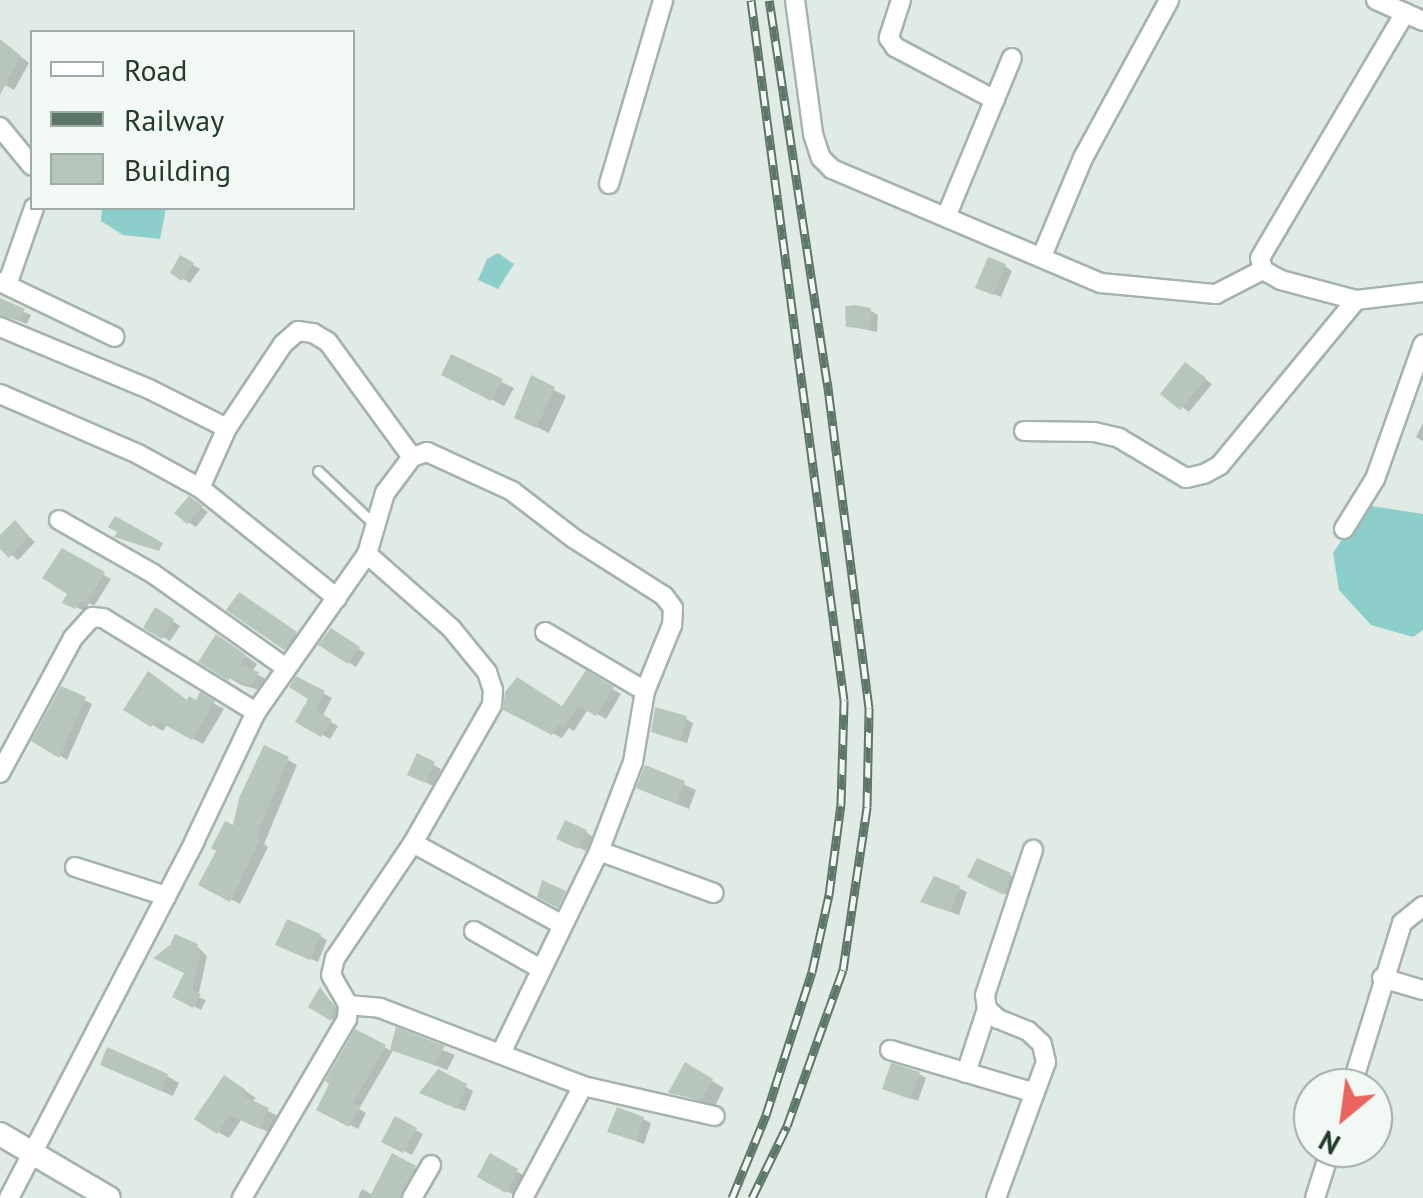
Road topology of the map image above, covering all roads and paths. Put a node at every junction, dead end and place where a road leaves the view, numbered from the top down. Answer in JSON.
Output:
{"nodes":[{"id":1,"x":662,"y":0,"type":"edge"},
{"id":2,"x":795,"y":0,"type":"edge"},
{"id":3,"x":901,"y":0,"type":"edge"},
{"id":4,"x":1170,"y":0,"type":"edge"},
{"id":5,"x":1376,"y":0,"type":"edge"},
{"id":6,"x":1404,"y":13,"type":"junction"},
{"id":7,"x":1423,"y":21,"type":"edge"},
{"id":8,"x":1012,"y":58,"type":"dead end"},
{"id":9,"x":995,"y":100,"type":"junction"},
{"id":10,"x":0,"y":127,"type":"edge"},
{"id":11,"x":30,"y":164,"type":"edge"},
{"id":12,"x":609,"y":184,"type":"dead end"},
{"id":13,"x":33,"y":210,"type":"edge"},
{"id":14,"x":946,"y":217,"type":"junction"},
{"id":15,"x":1042,"y":256,"type":"junction"},
{"id":16,"x":1263,"y":270,"type":"junction"},
{"id":17,"x":3,"y":283,"type":"edge"},
{"id":18,"x":1423,"y":292,"type":"edge"},
{"id":19,"x":1356,"y":300,"type":"junction"},
{"id":20,"x":0,"y":327,"type":"edge"},
{"id":21,"x":115,"y":338,"type":"dead end"},
{"id":22,"x":1423,"y":344,"type":"edge"},
{"id":23,"x":1417,"y":383,"type":"edge"},
{"id":24,"x":0,"y":394,"type":"edge"},
{"id":25,"x":227,"y":428,"type":"junction"},
{"id":26,"x":1024,"y":431,"type":"dead end"},
{"id":27,"x":412,"y":456,"type":"junction"},
{"id":28,"x":318,"y":471,"type":"dead end"},
{"id":29,"x":200,"y":488,"type":"junction"},
{"id":30,"x":58,"y":520,"type":"dead end"},
{"id":31,"x":375,"y":526,"type":"junction"},
{"id":32,"x":1344,"y":530,"type":"dead end"},
{"id":33,"x":367,"y":554,"type":"junction"},
{"id":34,"x":337,"y":598,"type":"junction"},
{"id":35,"x":545,"y":632,"type":"dead end"},
{"id":36,"x":286,"y":668,"type":"junction"},
{"id":37,"x":645,"y":691,"type":"junction"},
{"id":38,"x":256,"y":712,"type":"junction"},
{"id":39,"x":0,"y":773,"type":"edge"},
{"id":40,"x":414,"y":843,"type":"junction"},
{"id":41,"x":1034,"y":850,"type":"dead end"},
{"id":42,"x":599,"y":851,"type":"junction"},
{"id":43,"x":74,"y":867,"type":"dead end"},
{"id":44,"x":714,"y":893,"type":"dead end"},
{"id":45,"x":166,"y":896,"type":"junction"},
{"id":46,"x":1423,"y":906,"type":"edge"},
{"id":47,"x":563,"y":924,"type":"junction"},
{"id":48,"x":474,"y":932,"type":"dead end"},
{"id":49,"x":541,"y":969,"type":"junction"},
{"id":50,"x":1382,"y":978,"type":"junction"},
{"id":51,"x":1423,"y":990,"type":"edge"},
{"id":52,"x":348,"y":1005,"type":"junction"},
{"id":53,"x":986,"y":1008,"type":"junction"},
{"id":54,"x":890,"y":1050,"type":"dead end"},
{"id":55,"x":501,"y":1053,"type":"junction"},
{"id":56,"x":1357,"y":1068,"type":"edge"},
{"id":57,"x":966,"y":1073,"type":"junction"},
{"id":58,"x":583,"y":1086,"type":"junction"},
{"id":59,"x":1035,"y":1093,"type":"junction"},
{"id":60,"x":715,"y":1116,"type":"dead end"},
{"id":61,"x":0,"y":1134,"type":"edge"},
{"id":62,"x":32,"y":1156,"type":"junction"},
{"id":63,"x":430,"y":1165,"type":"dead end"},
{"id":64,"x":1325,"y":1168,"type":"edge"},
{"id":65,"x":9,"y":1198,"type":"edge"},
{"id":66,"x":109,"y":1198,"type":"edge"},
{"id":67,"x":242,"y":1198,"type":"edge"},
{"id":68,"x":412,"y":1198,"type":"edge"},
{"id":69,"x":523,"y":1198,"type":"edge"},
{"id":70,"x":996,"y":1198,"type":"edge"},
{"id":71,"x":1315,"y":1198,"type":"edge"}],
"edges":[{"from":1,"to":12,"type":"street"},
{"from":2,"to":14,"type":"street"},
{"from":3,"to":9,"type":"street"},
{"from":4,"to":15,"type":"street"},
{"from":5,"to":6,"type":"street"},
{"from":6,"to":7,"type":"street"},
{"from":6,"to":16,"type":"street"},
{"from":8,"to":9,"type":"street"},
{"from":9,"to":14,"type":"street"},
{"from":10,"to":11,"type":"street"},
{"from":13,"to":17,"type":"street"},
{"from":14,"to":15,"type":"street"},
{"from":15,"to":16,"type":"street"},
{"from":16,"to":19,"type":"street"},
{"from":17,"to":21,"type":"street"},
{"from":18,"to":19,"type":"street"},
{"from":19,"to":26,"type":"street"},
{"from":20,"to":25,"type":"street"},
{"from":22,"to":23,"type":"street"},
{"from":23,"to":32,"type":"street"},
{"from":24,"to":29,"type":"street"},
{"from":25,"to":27,"type":"street"},
{"from":25,"to":29,"type":"street"},
{"from":27,"to":31,"type":"street"},
{"from":27,"to":37,"type":"street"},
{"from":28,"to":31,"type":"lane"},
{"from":29,"to":34,"type":"street"},
{"from":30,"to":36,"type":"street"},
{"from":31,"to":33,"type":"street"},
{"from":33,"to":34,"type":"street"},
{"from":33,"to":40,"type":"street"},
{"from":34,"to":36,"type":"street"},
{"from":35,"to":37,"type":"street"},
{"from":36,"to":38,"type":"street"},
{"from":37,"to":42,"type":"street"},
{"from":38,"to":39,"type":"street"},
{"from":38,"to":45,"type":"street"},
{"from":40,"to":47,"type":"street"},
{"from":40,"to":52,"type":"street"},
{"from":41,"to":53,"type":"street"},
{"from":42,"to":44,"type":"street"},
{"from":42,"to":47,"type":"street"},
{"from":43,"to":45,"type":"street"},
{"from":45,"to":62,"type":"street"},
{"from":46,"to":50,"type":"street"},
{"from":47,"to":49,"type":"street"},
{"from":48,"to":49,"type":"street"},
{"from":49,"to":55,"type":"street"},
{"from":50,"to":51,"type":"street"},
{"from":50,"to":56,"type":"street"},
{"from":52,"to":55,"type":"street"},
{"from":52,"to":67,"type":"street"},
{"from":53,"to":57,"type":"street"},
{"from":53,"to":59,"type":"street"},
{"from":54,"to":57,"type":"street"},
{"from":55,"to":58,"type":"street"},
{"from":57,"to":59,"type":"street"},
{"from":58,"to":60,"type":"street"},
{"from":58,"to":69,"type":"street"},
{"from":59,"to":70,"type":"street"},
{"from":61,"to":62,"type":"street"},
{"from":62,"to":65,"type":"street"},
{"from":62,"to":66,"type":"street"},
{"from":63,"to":68,"type":"street"},
{"from":64,"to":71,"type":"street"}]}
